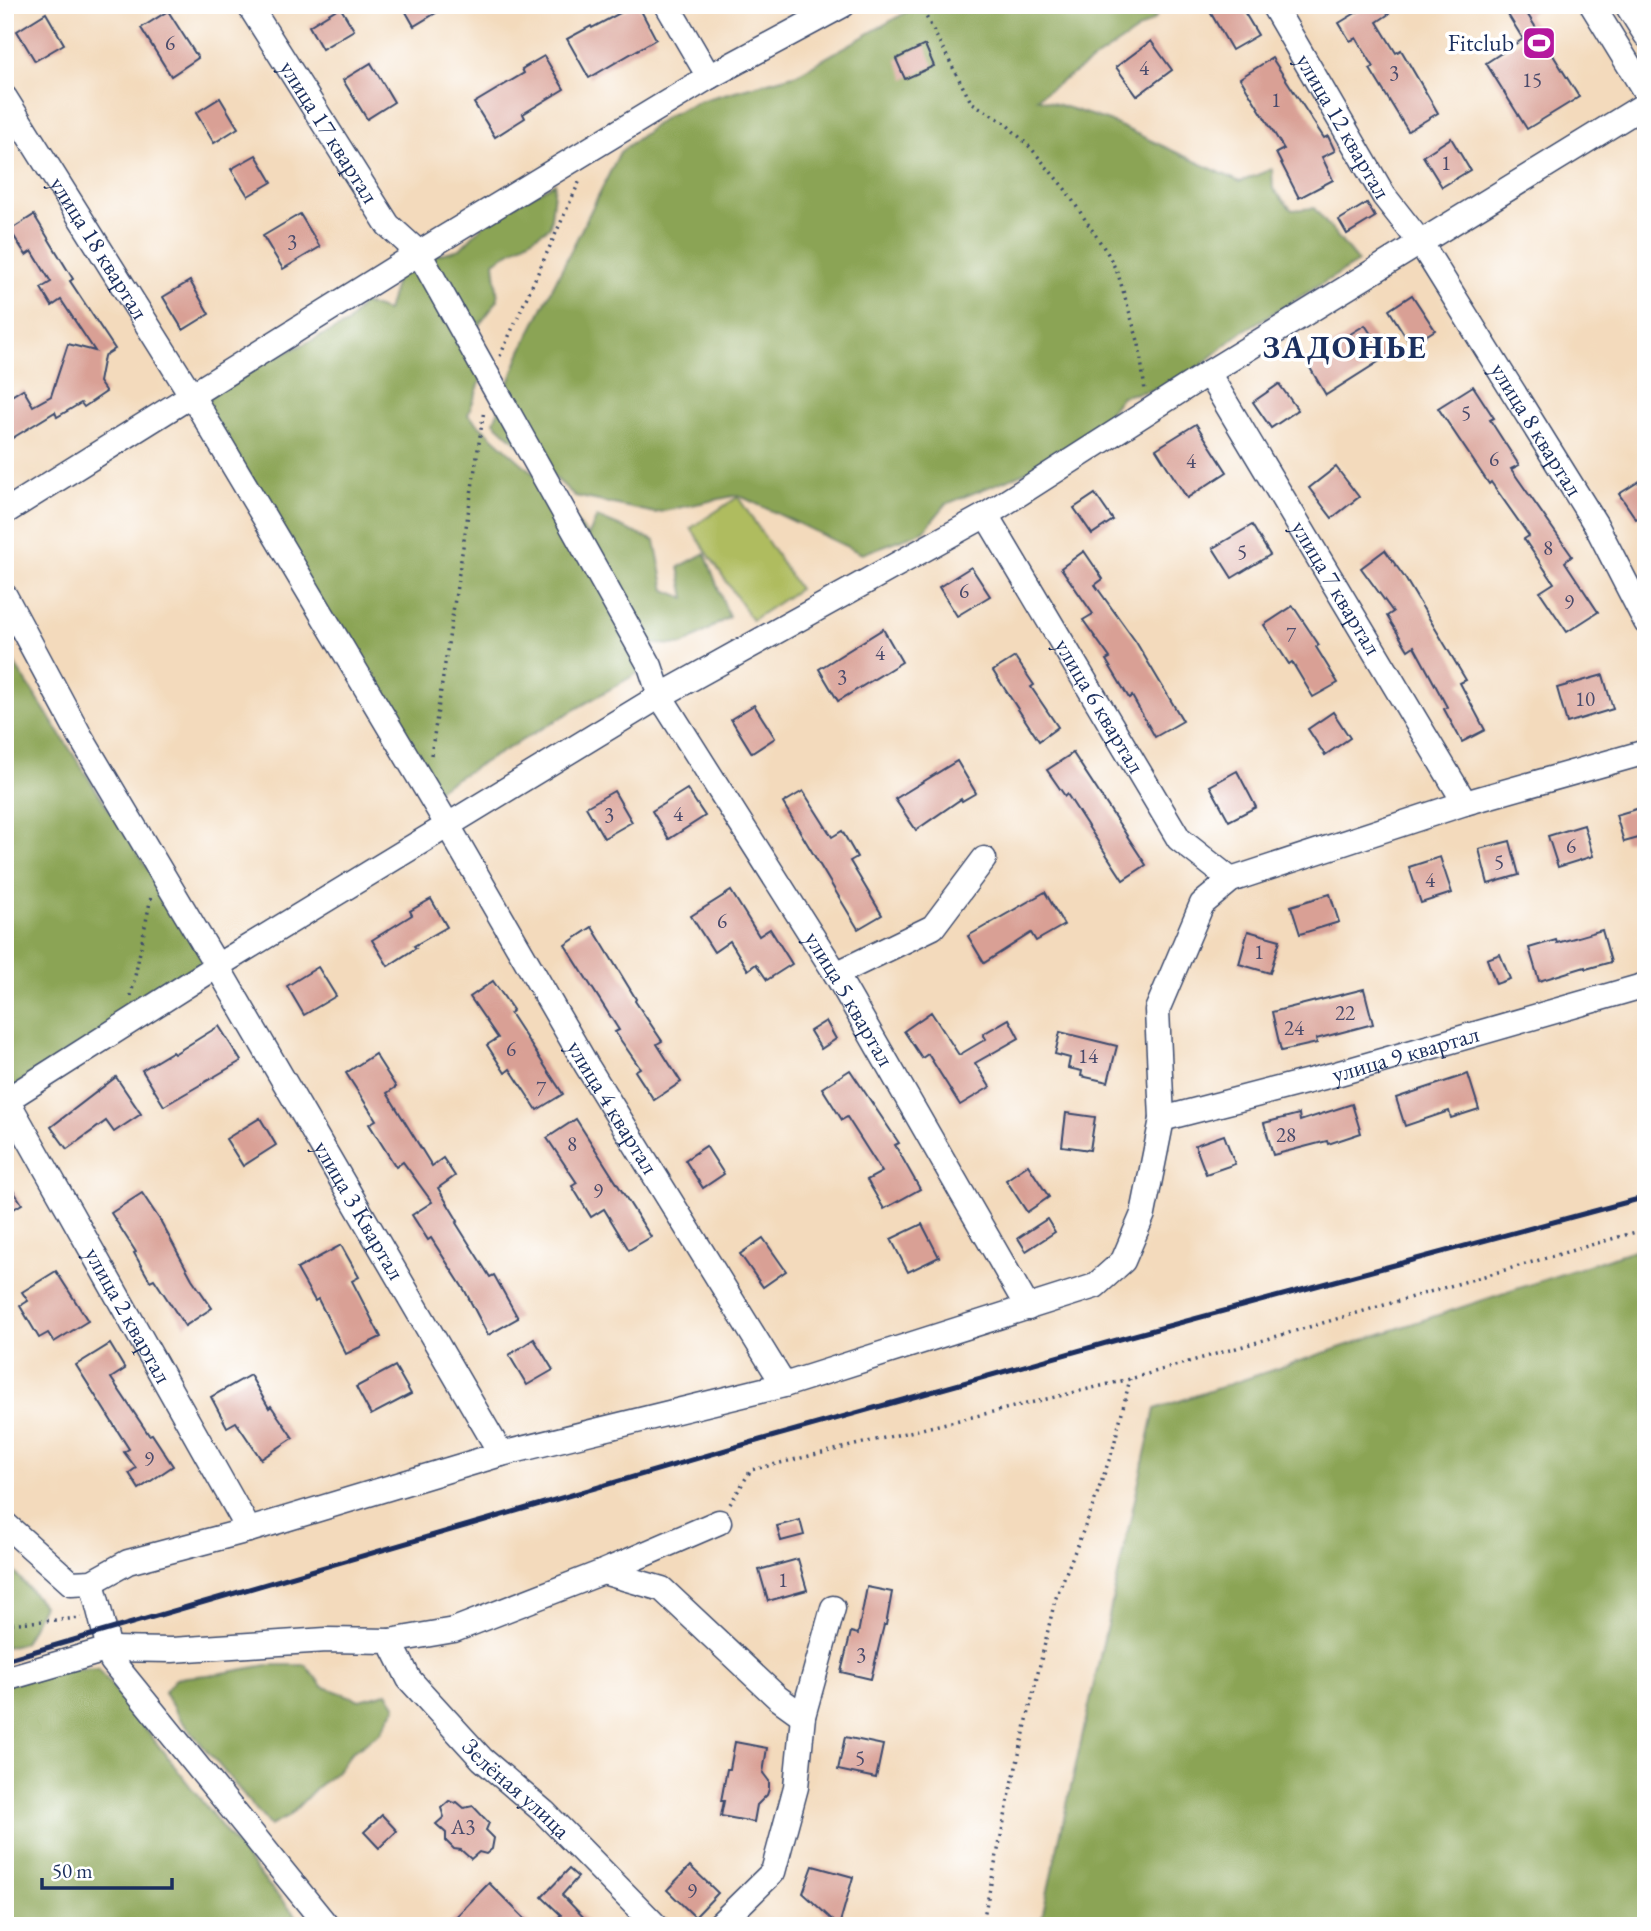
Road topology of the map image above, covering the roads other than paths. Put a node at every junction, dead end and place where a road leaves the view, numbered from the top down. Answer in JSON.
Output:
{"nodes":[{"id":1,"x":249,"y":5,"type":"edge"},
{"id":2,"x":667,"y":5,"type":"edge"},
{"id":3,"x":843,"y":5,"type":"edge"},
{"id":4,"x":1273,"y":5,"type":"edge"},
{"id":5,"x":1592,"y":5,"type":"edge"},
{"id":6,"x":1628,"y":5,"type":"edge"},
{"id":7,"x":1646,"y":35,"type":"edge"},
{"id":8,"x":709,"y":77,"type":"junction"},
{"id":9,"x":1646,"y":93,"type":"edge"},
{"id":10,"x":5,"y":98,"type":"edge"},
{"id":11,"x":1646,"y":104,"type":"edge"},
{"id":12,"x":1420,"y":242,"type":"junction"},
{"id":13,"x":418,"y":253,"type":"junction"},
{"id":14,"x":1208,"y":373,"type":"junction"},
{"id":15,"x":489,"y":381,"type":"joint"},
{"id":16,"x":192,"y":396,"type":"junction"},
{"id":17,"x":5,"y":512,"type":"edge"},
{"id":18,"x":986,"y":515,"type":"junction"},
{"id":19,"x":5,"y":596,"type":"edge"},
{"id":20,"x":1646,"y":622,"type":"edge"},
{"id":21,"x":660,"y":696,"type":"junction"},
{"id":22,"x":1646,"y":752,"type":"edge"},
{"id":23,"x":426,"y":789,"type":"joint"},
{"id":24,"x":1465,"y":803,"type":"junction"},
{"id":25,"x":447,"y":824,"type":"junction"},
{"id":26,"x":984,"y":859,"type":"dead end"},
{"id":27,"x":1231,"y":880,"type":"junction"},
{"id":28,"x":217,"y":966,"type":"junction"},
{"id":29,"x":836,"y":974,"type":"junction"},
{"id":30,"x":1646,"y":985,"type":"edge"},
{"id":31,"x":6,"y":1101,"type":"edge"},
{"id":32,"x":1162,"y":1119,"type":"junction"},
{"id":33,"x":1028,"y":1308,"type":"junction"},
{"id":34,"x":784,"y":1385,"type":"junction"},
{"id":35,"x":502,"y":1454,"type":"junction"},
{"id":36,"x":719,"y":1522,"type":"road end"},
{"id":37,"x":5,"y":1524,"type":"edge"},
{"id":38,"x":249,"y":1530,"type":"junction"},
{"id":39,"x":603,"y":1572,"type":"junction"},
{"id":40,"x":92,"y":1582,"type":"junction"},
{"id":41,"x":833,"y":1608,"type":"dead end"},
{"id":42,"x":390,"y":1641,"type":"junction"},
{"id":43,"x":109,"y":1649,"type":"junction"},
{"id":44,"x":5,"y":1679,"type":"edge"},
{"id":45,"x":803,"y":1716,"type":"junction"},
{"id":46,"x":327,"y":1926,"type":"edge"},
{"id":47,"x":656,"y":1926,"type":"edge"},
{"id":48,"x":718,"y":1926,"type":"edge"}],
"edges":[{"from":1,"to":13,"type":"street","name":"улица 17 квартал"},
{"from":2,"to":8,"type":"street"},
{"from":3,"to":8,"type":"street"},
{"from":4,"to":12,"type":"street","name":"улица 12 квартал"},
{"from":5,"to":9,"type":"street"},
{"from":6,"to":7,"type":"street"},
{"from":8,"to":13,"type":"street"},
{"from":10,"to":16,"type":"street","name":"улица 18 квартал"},
{"from":11,"to":12,"type":"street"},
{"from":12,"to":14,"type":"street"},
{"from":12,"to":20,"type":"street","name":"улица 8 квартал"},
{"from":13,"to":15,"type":"street","name":"улица 17 квартал"},
{"from":13,"to":16,"type":"street"},
{"from":14,"to":18,"type":"street"},
{"from":14,"to":24,"type":"street","name":"улица 7 квартал"},
{"from":15,"to":21,"type":"street","name":"улица 5 квартал"},
{"from":16,"to":17,"type":"street"},
{"from":16,"to":23,"type":"street","name":"улица 18 квартал"},
{"from":18,"to":21,"type":"street"},
{"from":18,"to":27,"type":"street","name":"улица 6 квартал"},
{"from":19,"to":28,"type":"street","name":"улица 3 Квартал"},
{"from":21,"to":25,"type":"street"},
{"from":21,"to":29,"type":"street","name":"улица 5 квартал"},
{"from":22,"to":24,"type":"street"},
{"from":23,"to":25,"type":"street","name":"улица 4 квартал"},
{"from":24,"to":27,"type":"street"},
{"from":25,"to":28,"type":"street"},
{"from":25,"to":34,"type":"street","name":"улица 4 квартал"},
{"from":26,"to":29,"type":"street"},
{"from":27,"to":32,"type":"street"},
{"from":28,"to":31,"type":"street"},
{"from":28,"to":35,"type":"street","name":"улица 3 Квартал"},
{"from":29,"to":33,"type":"street","name":"улица 5 квартал"},
{"from":30,"to":32,"type":"street","name":"улица 9 квартал"},
{"from":31,"to":38,"type":"street","name":"улица 2 квартал"},
{"from":32,"to":33,"type":"street"},
{"from":33,"to":34,"type":"street"},
{"from":34,"to":35,"type":"street"},
{"from":35,"to":38,"type":"street"},
{"from":36,"to":39,"type":"street"},
{"from":37,"to":40,"type":"street"},
{"from":38,"to":40,"type":"street"},
{"from":39,"to":42,"type":"street"},
{"from":39,"to":45,"type":"street"},
{"from":40,"to":43,"type":"street"},
{"from":41,"to":45,"type":"street"},
{"from":42,"to":43,"type":"street"},
{"from":42,"to":47,"type":"street","name":"Зелёная улица"},
{"from":43,"to":44,"type":"street"},
{"from":43,"to":46,"type":"street"},
{"from":45,"to":48,"type":"street"}]}
